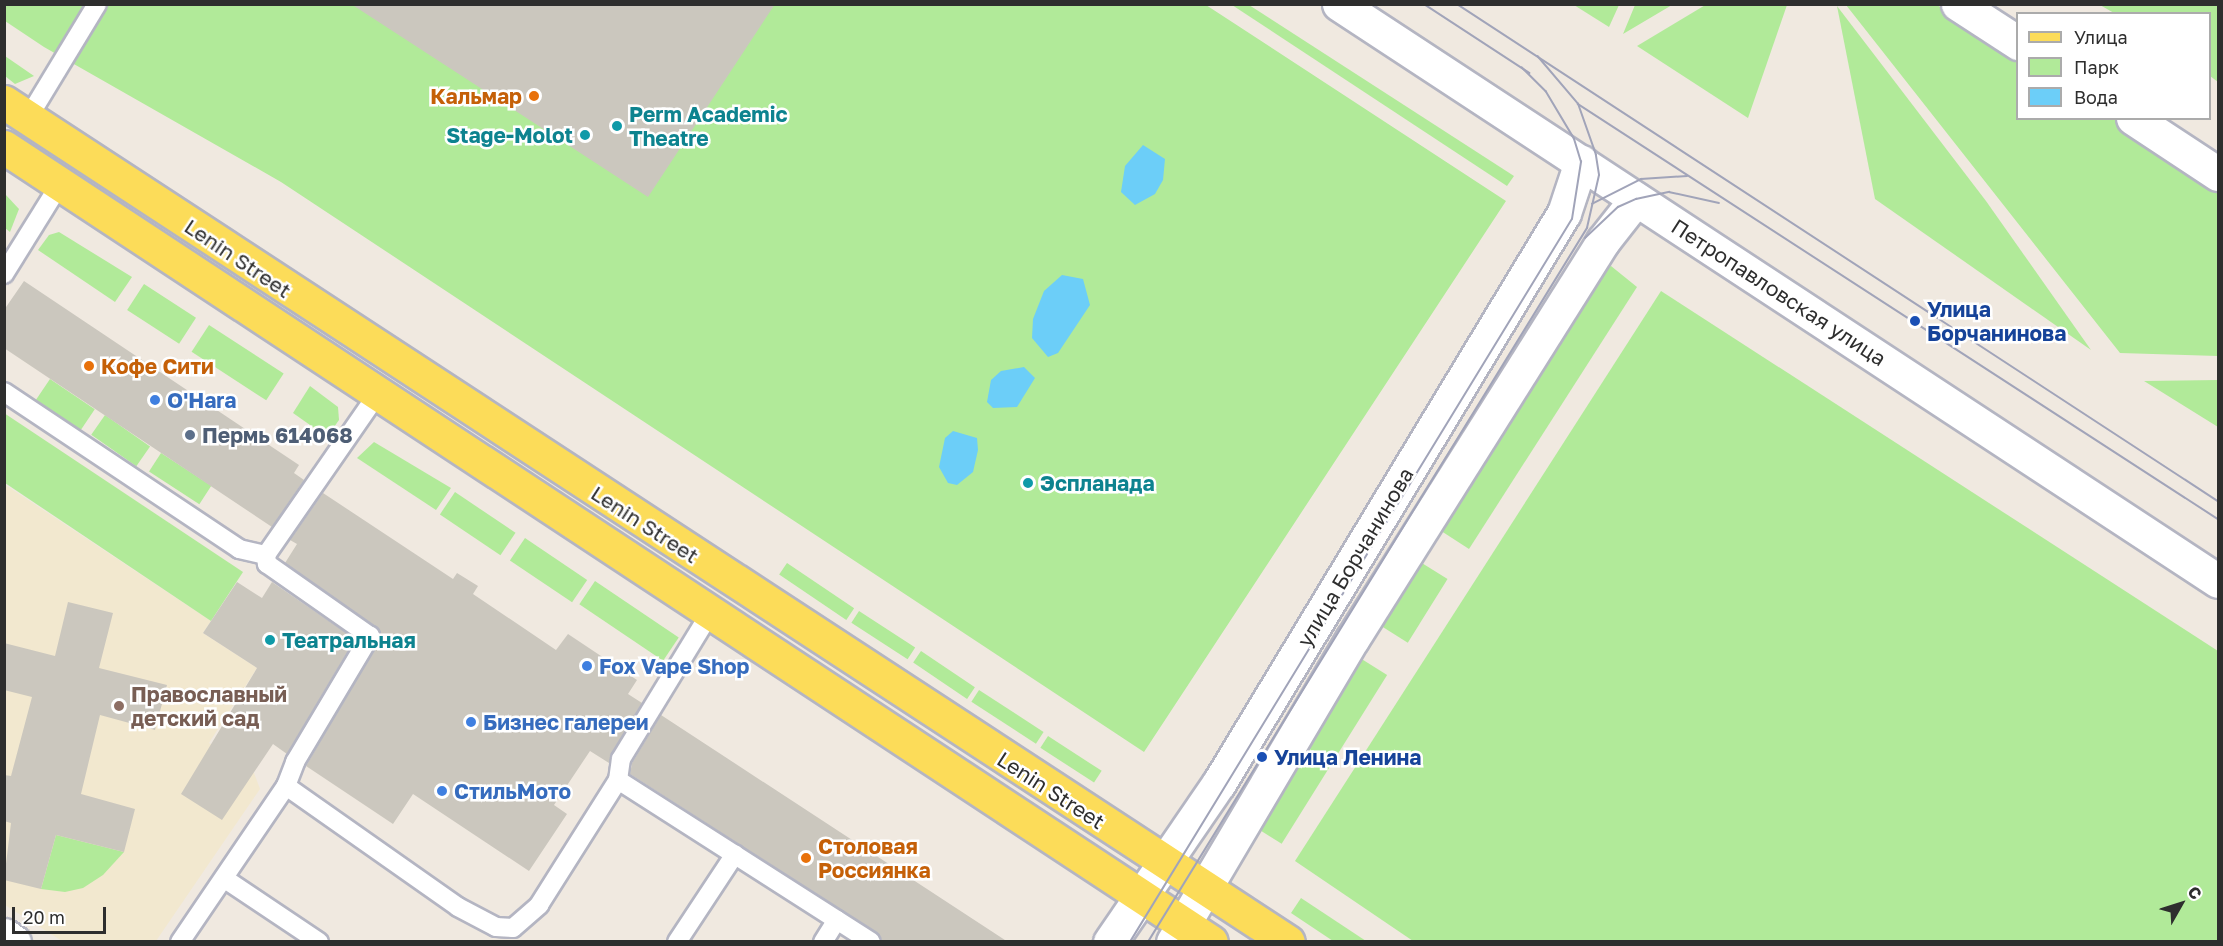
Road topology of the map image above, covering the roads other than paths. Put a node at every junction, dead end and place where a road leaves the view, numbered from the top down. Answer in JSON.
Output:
{"nodes":[{"id":1,"x":97,"y":4,"type":"edge"},
{"id":2,"x":1338,"y":4,"type":"edge"},
{"id":3,"x":1958,"y":4,"type":"edge"},
{"id":4,"x":2016,"y":42,"type":"edge"},
{"id":5,"x":16,"y":110,"type":"edge"},
{"id":6,"x":2136,"y":120,"type":"edge"},
{"id":7,"x":4,"y":147,"type":"edge"},
{"id":8,"x":1581,"y":162,"type":"junction"},
{"id":9,"x":2218,"y":174,"type":"edge"},
{"id":10,"x":60,"y":184,"type":"junction"},
{"id":11,"x":1636,"y":199,"type":"junction"},
{"id":12,"x":4,"y":274,"type":"edge"},
{"id":13,"x":4,"y":392,"type":"edge"},
{"id":14,"x":376,"y":396,"type":"junction"},
{"id":15,"x":266,"y":555,"type":"junction"},
{"id":16,"x":2218,"y":581,"type":"edge"},
{"id":17,"x":710,"y":613,"type":"junction"},
{"id":18,"x":618,"y":780,"type":"junction"},
{"id":19,"x":286,"y":786,"type":"junction"},
{"id":20,"x":735,"y":854,"type":"junction"},
{"id":21,"x":1164,"y":862,"type":"junction"},
{"id":22,"x":225,"y":879,"type":"junction"},
{"id":23,"x":1205,"y":888,"type":"junction"},
{"id":24,"x":1139,"y":894,"type":"junction"},
{"id":25,"x":837,"y":920,"type":"junction"},
{"id":26,"x":1178,"y":933,"type":"edge"},
{"id":27,"x":4,"y":935,"type":"edge"},
{"id":28,"x":14,"y":942,"type":"edge"},
{"id":29,"x":180,"y":942,"type":"edge"},
{"id":30,"x":319,"y":942,"type":"edge"},
{"id":31,"x":677,"y":942,"type":"edge"},
{"id":32,"x":823,"y":942,"type":"edge"},
{"id":33,"x":871,"y":942,"type":"edge"},
{"id":34,"x":1110,"y":942,"type":"edge"},
{"id":35,"x":1211,"y":942,"type":"edge"},
{"id":36,"x":1288,"y":942,"type":"edge"}],
"edges":[{"from":1,"to":5,"type":"lane"},
{"from":2,"to":8,"type":"main road","name":"Петропавловская улица"},
{"from":3,"to":4,"type":"main road"},
{"from":5,"to":21,"type":"main road","name":"Lenin Street"},
{"from":6,"to":9,"type":"main road"},
{"from":7,"to":10,"type":"main road","name":"Lenin Street"},
{"from":8,"to":11,"type":"main road","name":"Петропавловская улица"},
{"from":8,"to":21,"type":"main road","name":"улица Борчанинова"},
{"from":10,"to":12,"type":"lane"},
{"from":10,"to":14,"type":"main road","name":"Lenin Street"},
{"from":11,"to":16,"type":"main road","name":"Петропавловская улица"},
{"from":11,"to":23,"type":"main road","name":"улица Борчанинова"},
{"from":13,"to":15,"type":"lane"},
{"from":14,"to":15,"type":"lane"},
{"from":14,"to":17,"type":"main road","name":"Lenin Street"},
{"from":15,"to":19,"type":"lane"},
{"from":17,"to":18,"type":"lane"},
{"from":17,"to":24,"type":"main road","name":"Lenin Street"},
{"from":18,"to":19,"type":"lane"},
{"from":18,"to":20,"type":"lane"},
{"from":19,"to":22,"type":"lane"},
{"from":20,"to":25,"type":"lane"},
{"from":20,"to":31,"type":"lane"},
{"from":21,"to":23,"type":"main road","name":"Lenin Street"},
{"from":21,"to":24,"type":"main road","name":"улица Борчанинова"},
{"from":22,"to":29,"type":"lane"},
{"from":22,"to":30,"type":"lane"},
{"from":23,"to":26,"type":"main road","name":"улица Борчанинова"},
{"from":23,"to":36,"type":"main road","name":"Lenin Street"},
{"from":24,"to":26,"type":"main road","name":"Lenin Street"},
{"from":24,"to":34,"type":"main road","name":"улица Борчанинова"},
{"from":25,"to":32,"type":"lane"},
{"from":25,"to":33,"type":"lane"},
{"from":26,"to":35,"type":"main road","name":"Lenin Street"},
{"from":27,"to":28,"type":"main road"}]}
